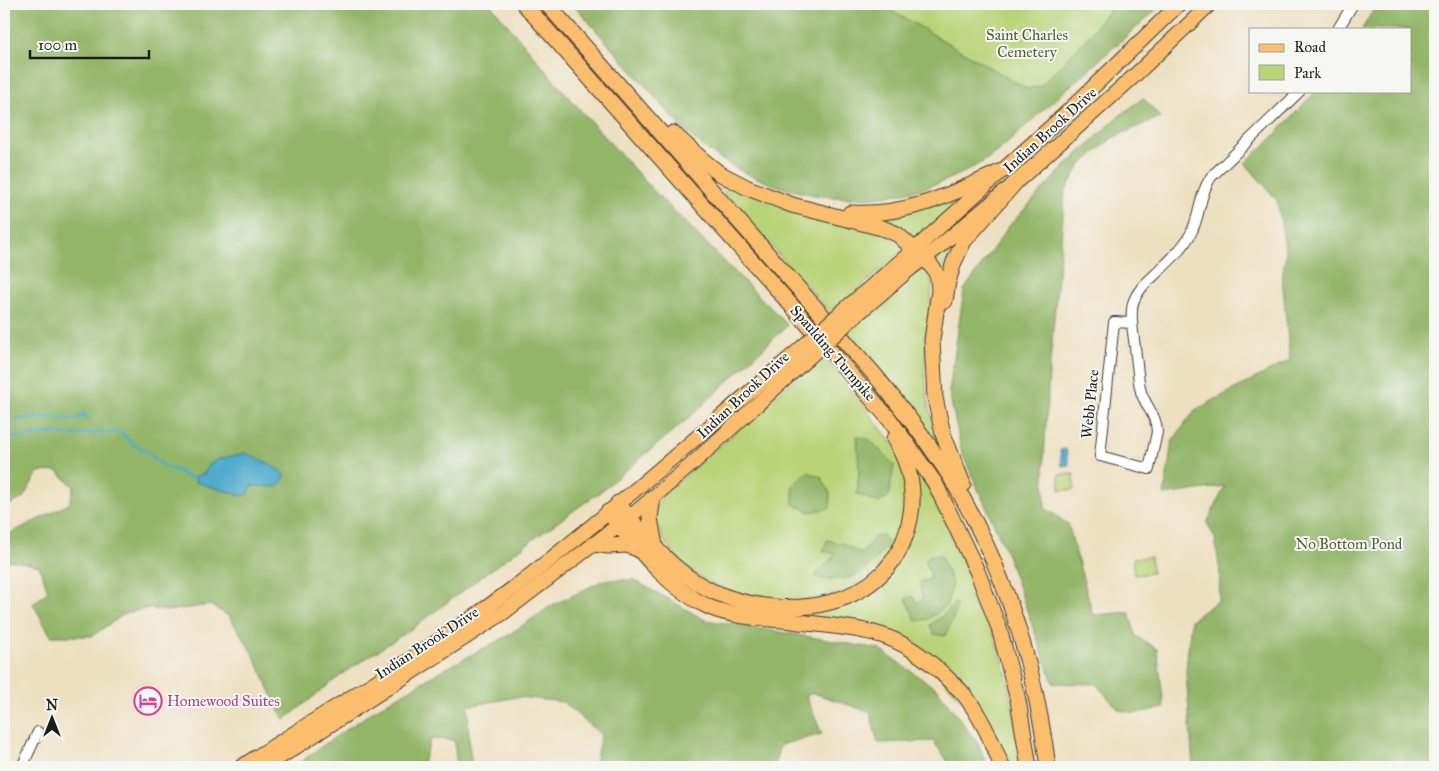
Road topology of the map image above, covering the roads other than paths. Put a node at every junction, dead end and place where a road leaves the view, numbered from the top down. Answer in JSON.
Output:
{"nodes":[{"id":1,"x":524,"y":4,"type":"edge"},
{"id":2,"x":547,"y":4,"type":"edge"},
{"id":3,"x":1179,"y":4,"type":"edge"},
{"id":4,"x":1210,"y":4,"type":"edge"},
{"id":5,"x":1353,"y":4,"type":"edge"},
{"id":6,"x":1339,"y":28,"type":"edge"},
{"id":7,"x":1299,"y":92,"type":"edge"},
{"id":8,"x":626,"y":94,"type":"junction"},
{"id":9,"x":1004,"y":170,"type":"junction"},
{"id":10,"x":1014,"y":184,"type":"junction"},
{"id":11,"x":826,"y":213,"type":"junction"},
{"id":12,"x":919,"y":254,"type":"junction"},
{"id":13,"x":1132,"y":323,"type":"junction"},
{"id":14,"x":934,"y":350,"type":"junction"},
{"id":15,"x":803,"y":354,"type":"junction"},
{"id":16,"x":860,"y":385,"type":"junction"},
{"id":17,"x":653,"y":497,"type":"junction"},
{"id":18,"x":613,"y":508,"type":"junction"},
{"id":19,"x":971,"y":515,"type":"junction"},
{"id":20,"x":624,"y":521,"type":"junction"},
{"id":21,"x":594,"y":544,"type":"junction"},
{"id":22,"x":649,"y":549,"type":"junction"},
{"id":23,"x":38,"y":732,"type":"dead end"},
{"id":24,"x":22,"y":767,"type":"edge"},
{"id":25,"x":241,"y":767,"type":"edge"},
{"id":26,"x":265,"y":767,"type":"edge"},
{"id":27,"x":1002,"y":767,"type":"edge"},
{"id":28,"x":1028,"y":767,"type":"edge"},
{"id":29,"x":1048,"y":767,"type":"edge"}],
"edges":[{"from":1,"to":16,"type":"highway","name":"Spaulding Turnpike"},
{"from":2,"to":8,"type":"highway","name":"Spaulding Turnpike"},
{"from":3,"to":9,"type":"main road","name":"Indian Brook Drive"},
{"from":4,"to":10,"type":"main road","name":"Indian Brook Drive"},
{"from":5,"to":6,"type":"street"},
{"from":7,"to":13,"type":"street","name":"Webb Place"},
{"from":8,"to":11,"type":"highway"},
{"from":8,"to":19,"type":"highway","name":"Spaulding Turnpike"},
{"from":9,"to":11,"type":"highway"},
{"from":9,"to":12,"type":"main road","name":"Indian Brook Drive"},
{"from":10,"to":12,"type":"main road","name":"Indian Brook Drive"},
{"from":10,"to":14,"type":"highway"},
{"from":11,"to":12,"type":"highway"},
{"from":12,"to":14,"type":"highway"},
{"from":12,"to":15,"type":"main road","name":"Indian Brook Drive","bridge":true},
{"from":13,"to":13,"type":"street","name":"Webb Place"},
{"from":14,"to":19,"type":"highway"},
{"from":15,"to":17,"type":"main road","name":"Indian Brook Drive"},
{"from":15,"to":18,"type":"main road","name":"Indian Brook Drive"},
{"from":16,"to":22,"type":"highway"},
{"from":16,"to":28,"type":"highway","name":"Spaulding Turnpike"},
{"from":17,"to":20,"type":"main road","name":"Indian Brook Drive"},
{"from":17,"to":22,"type":"highway"},
{"from":18,"to":20,"type":"highway"},
{"from":18,"to":25,"type":"main road","name":"Indian Brook Drive"},
{"from":19,"to":29,"type":"highway","name":"Spaulding Turnpike"},
{"from":20,"to":21,"type":"main road","name":"Indian Brook Drive"},
{"from":20,"to":22,"type":"highway"},
{"from":21,"to":22,"type":"highway"},
{"from":21,"to":26,"type":"main road","name":"Indian Brook Drive"},
{"from":22,"to":27,"type":"highway"},
{"from":23,"to":24,"type":"street"}]}
